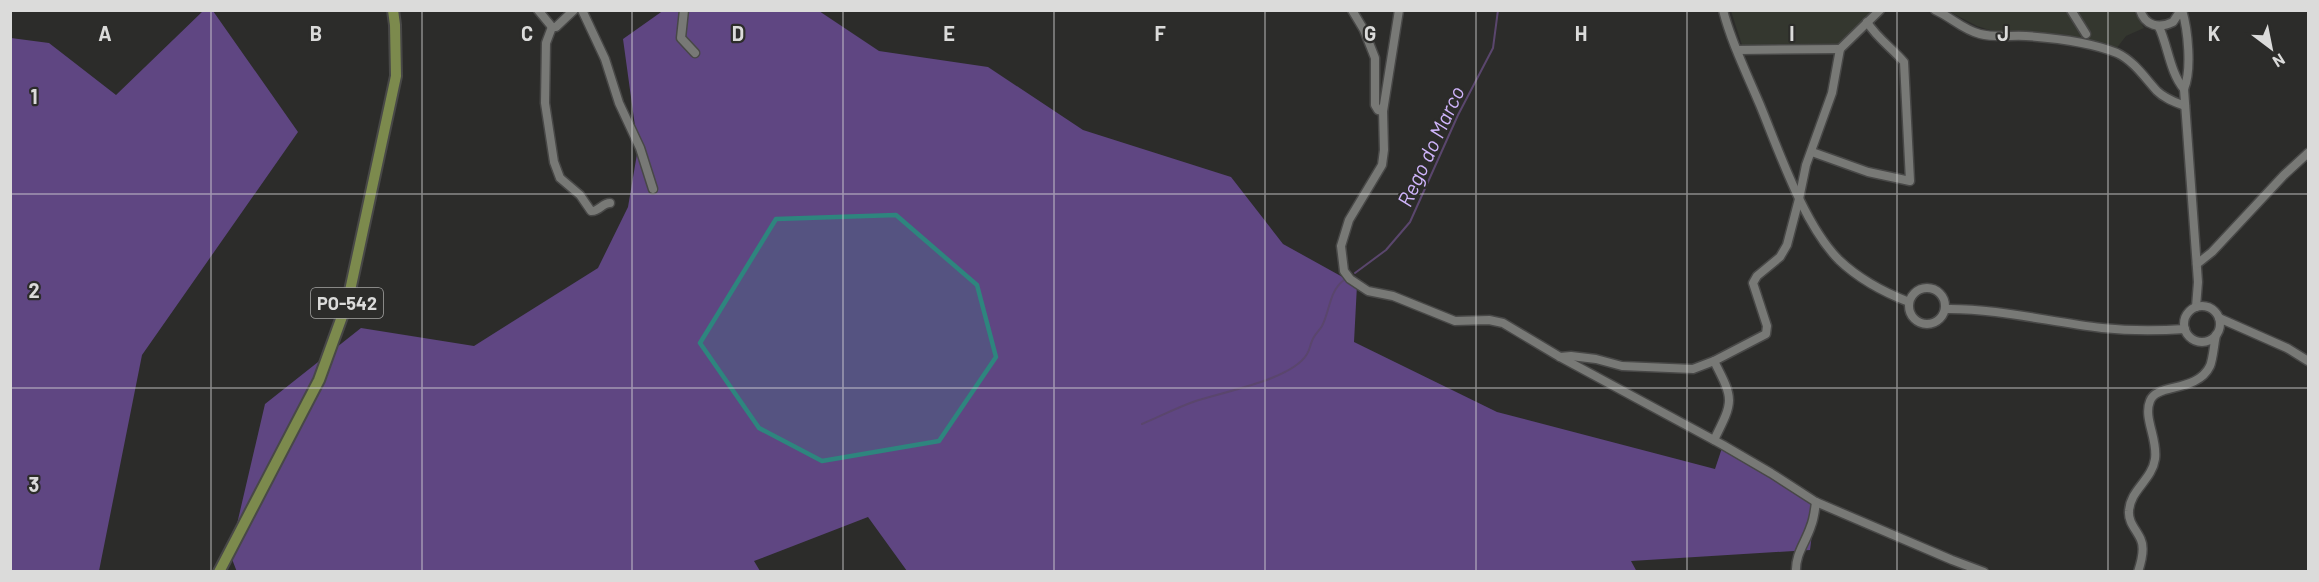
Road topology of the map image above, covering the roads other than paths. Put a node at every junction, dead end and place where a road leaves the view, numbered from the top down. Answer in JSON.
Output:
{"nodes":[{"id":1,"x":393,"y":10,"type":"edge"},
{"id":2,"x":538,"y":10,"type":"edge"},
{"id":3,"x":574,"y":10,"type":"edge"},
{"id":4,"x":582,"y":10,"type":"edge"},
{"id":5,"x":684,"y":10,"type":"edge"},
{"id":6,"x":1352,"y":10,"type":"edge"},
{"id":7,"x":1399,"y":10,"type":"edge"},
{"id":8,"x":1723,"y":10,"type":"edge"},
{"id":9,"x":1880,"y":10,"type":"edge"},
{"id":10,"x":1935,"y":10,"type":"edge"},
{"id":11,"x":2071,"y":10,"type":"edge"},
{"id":12,"x":2140,"y":10,"type":"edge"},
{"id":13,"x":2182,"y":10,"type":"edge"},
{"id":14,"x":1868,"y":22,"type":"junction"},
{"id":15,"x":552,"y":27,"type":"junction"},
{"id":16,"x":2158,"y":27,"type":"junction"},
{"id":17,"x":2086,"y":34,"type":"dead end"},
{"id":18,"x":1738,"y":50,"type":"junction"},
{"id":19,"x":1840,"y":50,"type":"junction"},
{"id":20,"x":694,"y":53,"type":"dead end"},
{"id":21,"x":2184,"y":88,"type":"junction"},
{"id":22,"x":2186,"y":106,"type":"junction"},
{"id":23,"x":1383,"y":111,"type":"junction"},
{"id":24,"x":1812,"y":153,"type":"junction"},
{"id":25,"x":2308,"y":153,"type":"edge"},
{"id":26,"x":653,"y":189,"type":"dead end"},
{"id":27,"x":1799,"y":199,"type":"junction"},
{"id":28,"x":610,"y":203,"type":"dead end"},
{"id":29,"x":2197,"y":264,"type":"junction"},
{"id":30,"x":2198,"y":282,"type":"junction"},
{"id":31,"x":1909,"y":302,"type":"junction"},
{"id":32,"x":2196,"y":307,"type":"junction"},
{"id":33,"x":2208,"y":307,"type":"junction"},
{"id":34,"x":1945,"y":309,"type":"junction"},
{"id":35,"x":2219,"y":326,"type":"junction"},
{"id":36,"x":2185,"y":329,"type":"junction"},
{"id":37,"x":2202,"y":342,"type":"junction"},
{"id":38,"x":2211,"y":355,"type":"junction"},
{"id":39,"x":1560,"y":357,"type":"junction"},
{"id":40,"x":1714,"y":361,"type":"junction"},
{"id":41,"x":2308,"y":361,"type":"edge"},
{"id":42,"x":1714,"y":440,"type":"junction"},
{"id":43,"x":1816,"y":502,"type":"junction"},
{"id":44,"x":219,"y":572,"type":"edge"},
{"id":45,"x":1796,"y":572,"type":"edge"},
{"id":46,"x":1984,"y":572,"type":"edge"},
{"id":47,"x":2138,"y":572,"type":"edge"}],
"edges":[{"from":1,"to":44,"type":"main road","number":"PO-542"},
{"from":2,"to":15,"type":"street"},
{"from":3,"to":15,"type":"street"},
{"from":4,"to":26,"type":"street"},
{"from":5,"to":20,"type":"street"},
{"from":6,"to":23,"type":"street"},
{"from":7,"to":23,"type":"street"},
{"from":8,"to":18,"type":"street"},
{"from":9,"to":14,"type":"street"},
{"from":10,"to":22,"type":"street"},
{"from":11,"to":17,"type":"street"},
{"from":12,"to":16,"type":"street"},
{"from":13,"to":16,"type":"street"},
{"from":13,"to":21,"type":"street"},
{"from":14,"to":19,"type":"street"},
{"from":14,"to":24,"type":"street"},
{"from":15,"to":28,"type":"street"},
{"from":16,"to":21,"type":"street"},
{"from":18,"to":19,"type":"street"},
{"from":18,"to":27,"type":"street"},
{"from":19,"to":24,"type":"street"},
{"from":21,"to":22,"type":"street"},
{"from":22,"to":29,"type":"street"},
{"from":23,"to":39,"type":"street"},
{"from":24,"to":27,"type":"street"},
{"from":25,"to":29,"type":"street"},
{"from":27,"to":31,"type":"street"},
{"from":27,"to":40,"type":"street"},
{"from":29,"to":30,"type":"street"},
{"from":30,"to":32,"type":"street"},
{"from":30,"to":33,"type":"street"},
{"from":31,"to":34,"type":"street"},
{"from":31,"to":34,"type":"street"},
{"from":32,"to":33,"type":"street"},
{"from":32,"to":36,"type":"street"},
{"from":33,"to":35,"type":"street"},
{"from":34,"to":36,"type":"street"},
{"from":35,"to":37,"type":"street"},
{"from":35,"to":38,"type":"street"},
{"from":35,"to":41,"type":"street"},
{"from":36,"to":37,"type":"street"},
{"from":37,"to":38,"type":"street"},
{"from":38,"to":47,"type":"street"},
{"from":39,"to":40,"type":"street"},
{"from":39,"to":42,"type":"street"},
{"from":40,"to":42,"type":"street"},
{"from":42,"to":43,"type":"street"},
{"from":43,"to":45,"type":"street"},
{"from":43,"to":46,"type":"street"}]}
